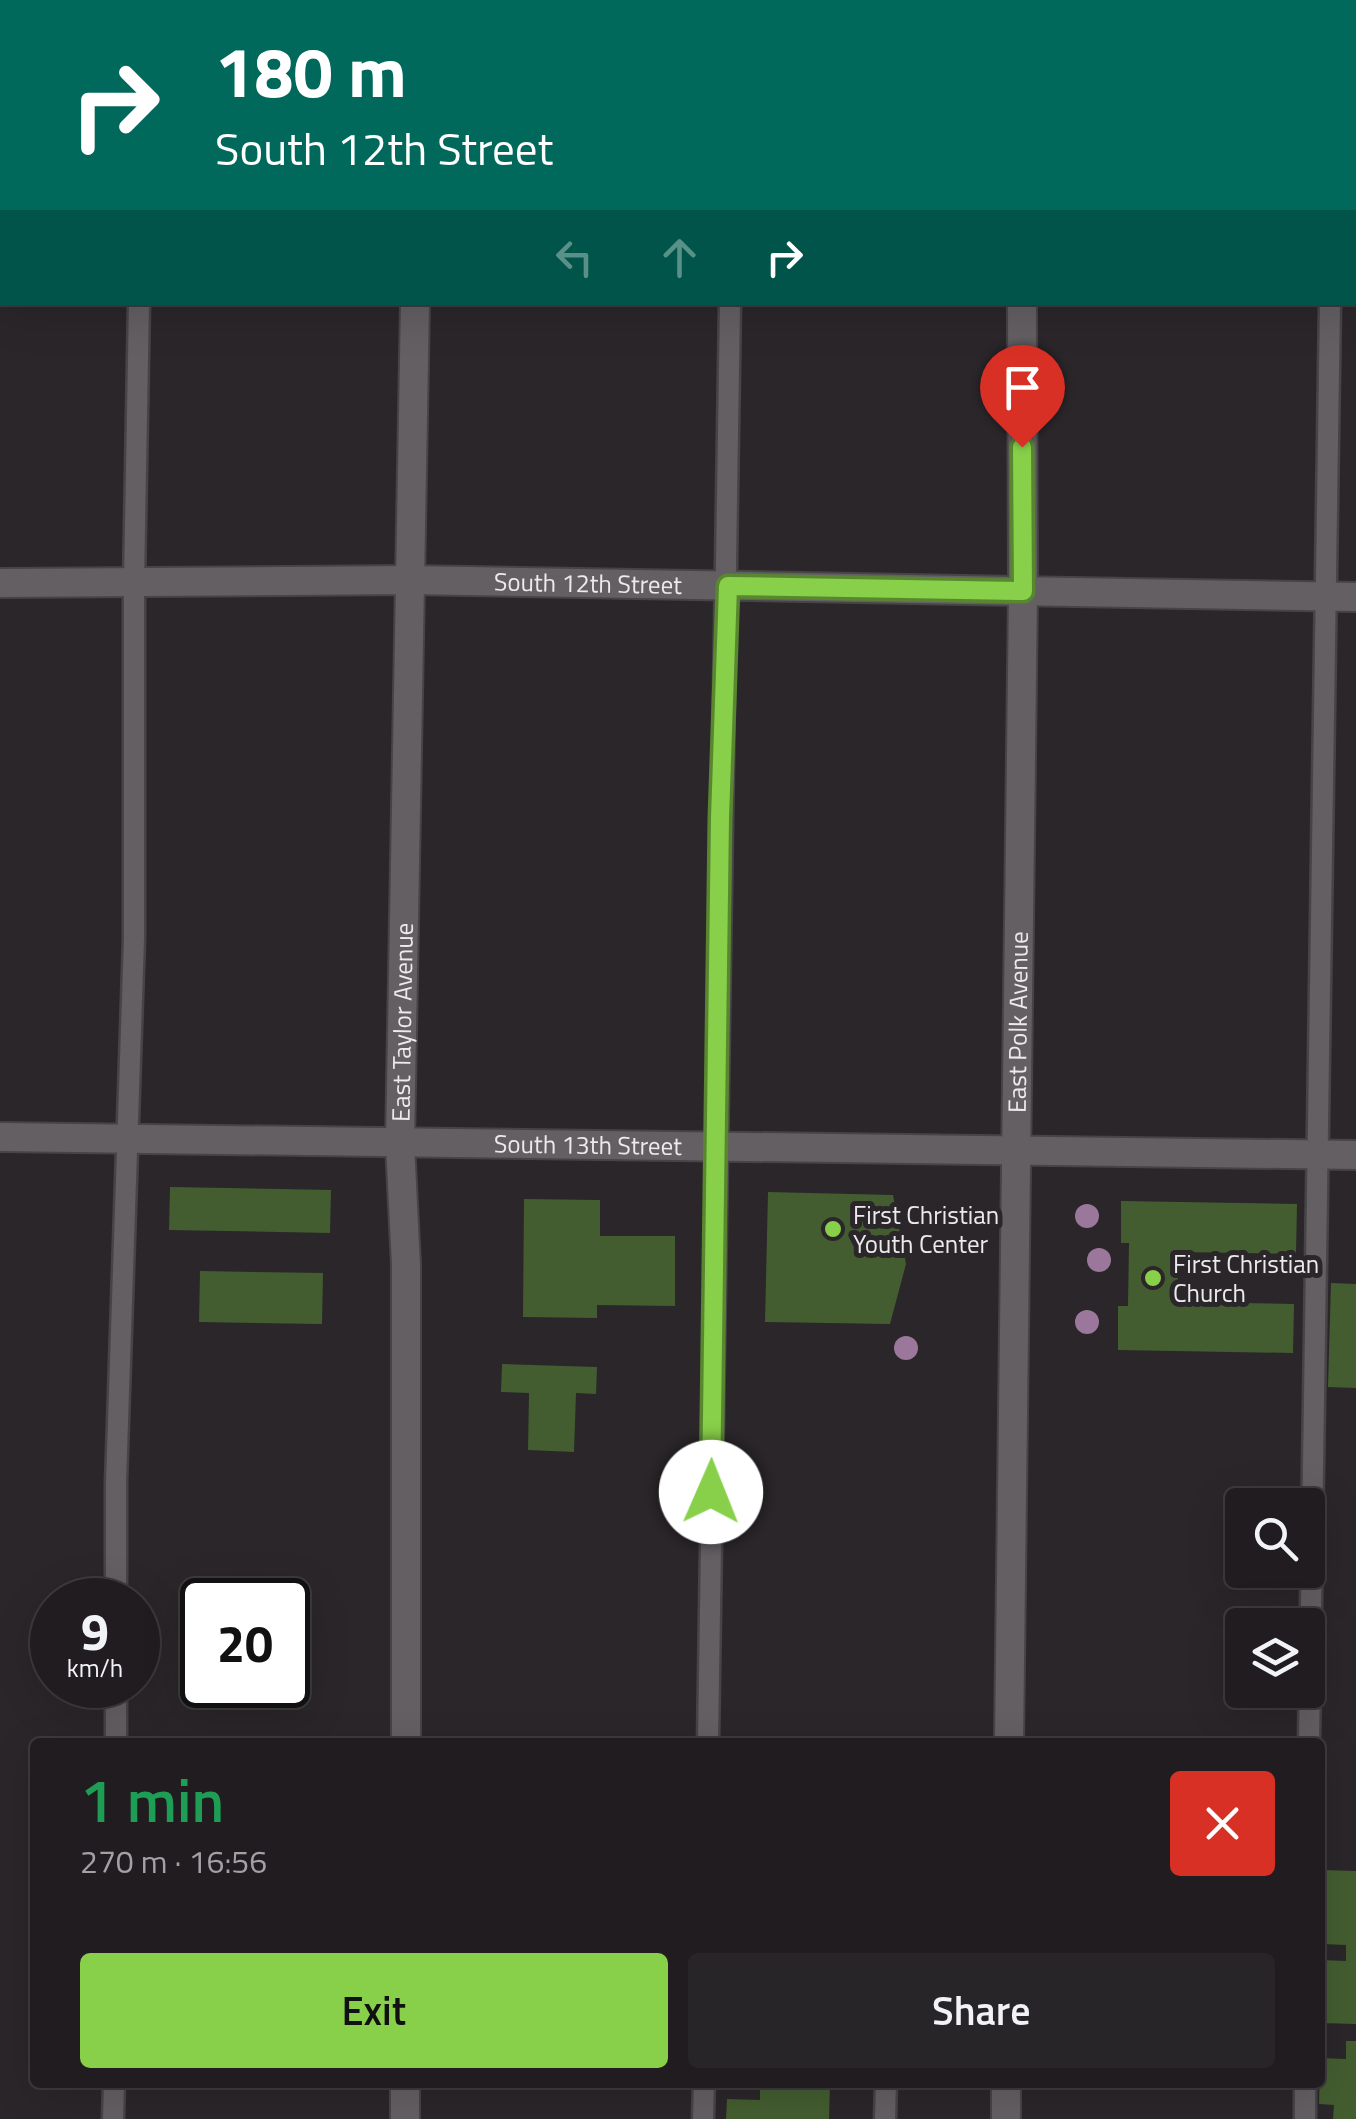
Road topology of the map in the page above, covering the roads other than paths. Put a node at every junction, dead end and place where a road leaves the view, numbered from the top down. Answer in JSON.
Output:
{"nodes":[{"id":1,"x":139,"y":305,"type":"edge"},
{"id":2,"x":415,"y":305,"type":"edge"},
{"id":3,"x":730,"y":305,"type":"edge"},
{"id":4,"x":1022,"y":305,"type":"edge"},
{"id":5,"x":1330,"y":305,"type":"edge"},
{"id":6,"x":410,"y":580,"type":"junction"},
{"id":7,"x":0,"y":582,"type":"edge"},
{"id":8,"x":134,"y":582,"type":"junction"},
{"id":9,"x":728,"y":586,"type":"junction"},
{"id":10,"x":1023,"y":591,"type":"junction"},
{"id":11,"x":1326,"y":596,"type":"junction"},
{"id":12,"x":1356,"y":597,"type":"edge"},
{"id":13,"x":0,"y":1138,"type":"edge"},
{"id":14,"x":128,"y":1140,"type":"junction"},
{"id":15,"x":400,"y":1144,"type":"junction"},
{"id":16,"x":716,"y":1148,"type":"junction"},
{"id":17,"x":1018,"y":1152,"type":"junction"},
{"id":18,"x":1316,"y":1154,"type":"junction"},
{"id":19,"x":1356,"y":1154,"type":"edge"},
{"id":20,"x":116,"y":1578,"type":"edge"},
{"id":21,"x":116,"y":1708,"type":"edge"},
{"id":22,"x":116,"y":1738,"type":"edge"},
{"id":23,"x":406,"y":1738,"type":"edge"},
{"id":24,"x":708,"y":1738,"type":"edge"},
{"id":25,"x":1009,"y":1738,"type":"edge"},
{"id":26,"x":1309,"y":1738,"type":"edge"},
{"id":27,"x":114,"y":2088,"type":"edge"},
{"id":28,"x":405,"y":2088,"type":"edge"},
{"id":29,"x":704,"y":2088,"type":"edge"},
{"id":30,"x":886,"y":2088,"type":"edge"},
{"id":31,"x":1006,"y":2088,"type":"edge"},
{"id":32,"x":1305,"y":2088,"type":"edge"},
{"id":33,"x":114,"y":2119,"type":"edge"},
{"id":34,"x":405,"y":2119,"type":"edge"},
{"id":35,"x":703,"y":2119,"type":"edge"},
{"id":36,"x":884,"y":2119,"type":"edge"},
{"id":37,"x":1006,"y":2119,"type":"edge"},
{"id":38,"x":1305,"y":2119,"type":"edge"}],
"edges":[{"from":1,"to":8,"type":"lane"},
{"from":2,"to":6,"type":"street","name":"East Taylor Avenue"},
{"from":3,"to":9,"type":"lane"},
{"from":4,"to":10,"type":"street","name":"East Polk Avenue"},
{"from":5,"to":11,"type":"lane"},
{"from":6,"to":8,"type":"street","name":"South 12th Street"},
{"from":6,"to":9,"type":"street","name":"South 12th Street"},
{"from":6,"to":15,"type":"street","name":"East Taylor Avenue"},
{"from":7,"to":8,"type":"street","name":"South 12th Street"},
{"from":8,"to":14,"type":"lane"},
{"from":9,"to":10,"type":"street","name":"South 12th Street"},
{"from":9,"to":16,"type":"lane"},
{"from":10,"to":11,"type":"street","name":"South 12th Street"},
{"from":10,"to":17,"type":"street","name":"East Polk Avenue"},
{"from":11,"to":12,"type":"street","name":"South 12th Street"},
{"from":11,"to":18,"type":"lane"},
{"from":13,"to":14,"type":"street","name":"South 13th Street"},
{"from":14,"to":15,"type":"street","name":"South 13th Street"},
{"from":14,"to":20,"type":"lane"},
{"from":15,"to":16,"type":"street","name":"South 13th Street"},
{"from":15,"to":23,"type":"street","name":"East Taylor Avenue"},
{"from":16,"to":17,"type":"street","name":"South 13th Street"},
{"from":16,"to":24,"type":"lane"},
{"from":17,"to":18,"type":"street","name":"South 13th Street"},
{"from":17,"to":25,"type":"street","name":"East Polk Avenue"},
{"from":18,"to":19,"type":"street","name":"South 13th Street"},
{"from":18,"to":26,"type":"lane"},
{"from":21,"to":22,"type":"lane"},
{"from":27,"to":33,"type":"lane"},
{"from":28,"to":34,"type":"street"},
{"from":29,"to":35,"type":"lane"},
{"from":30,"to":36,"type":"lane"},
{"from":31,"to":37,"type":"street"},
{"from":32,"to":38,"type":"lane"}]}
